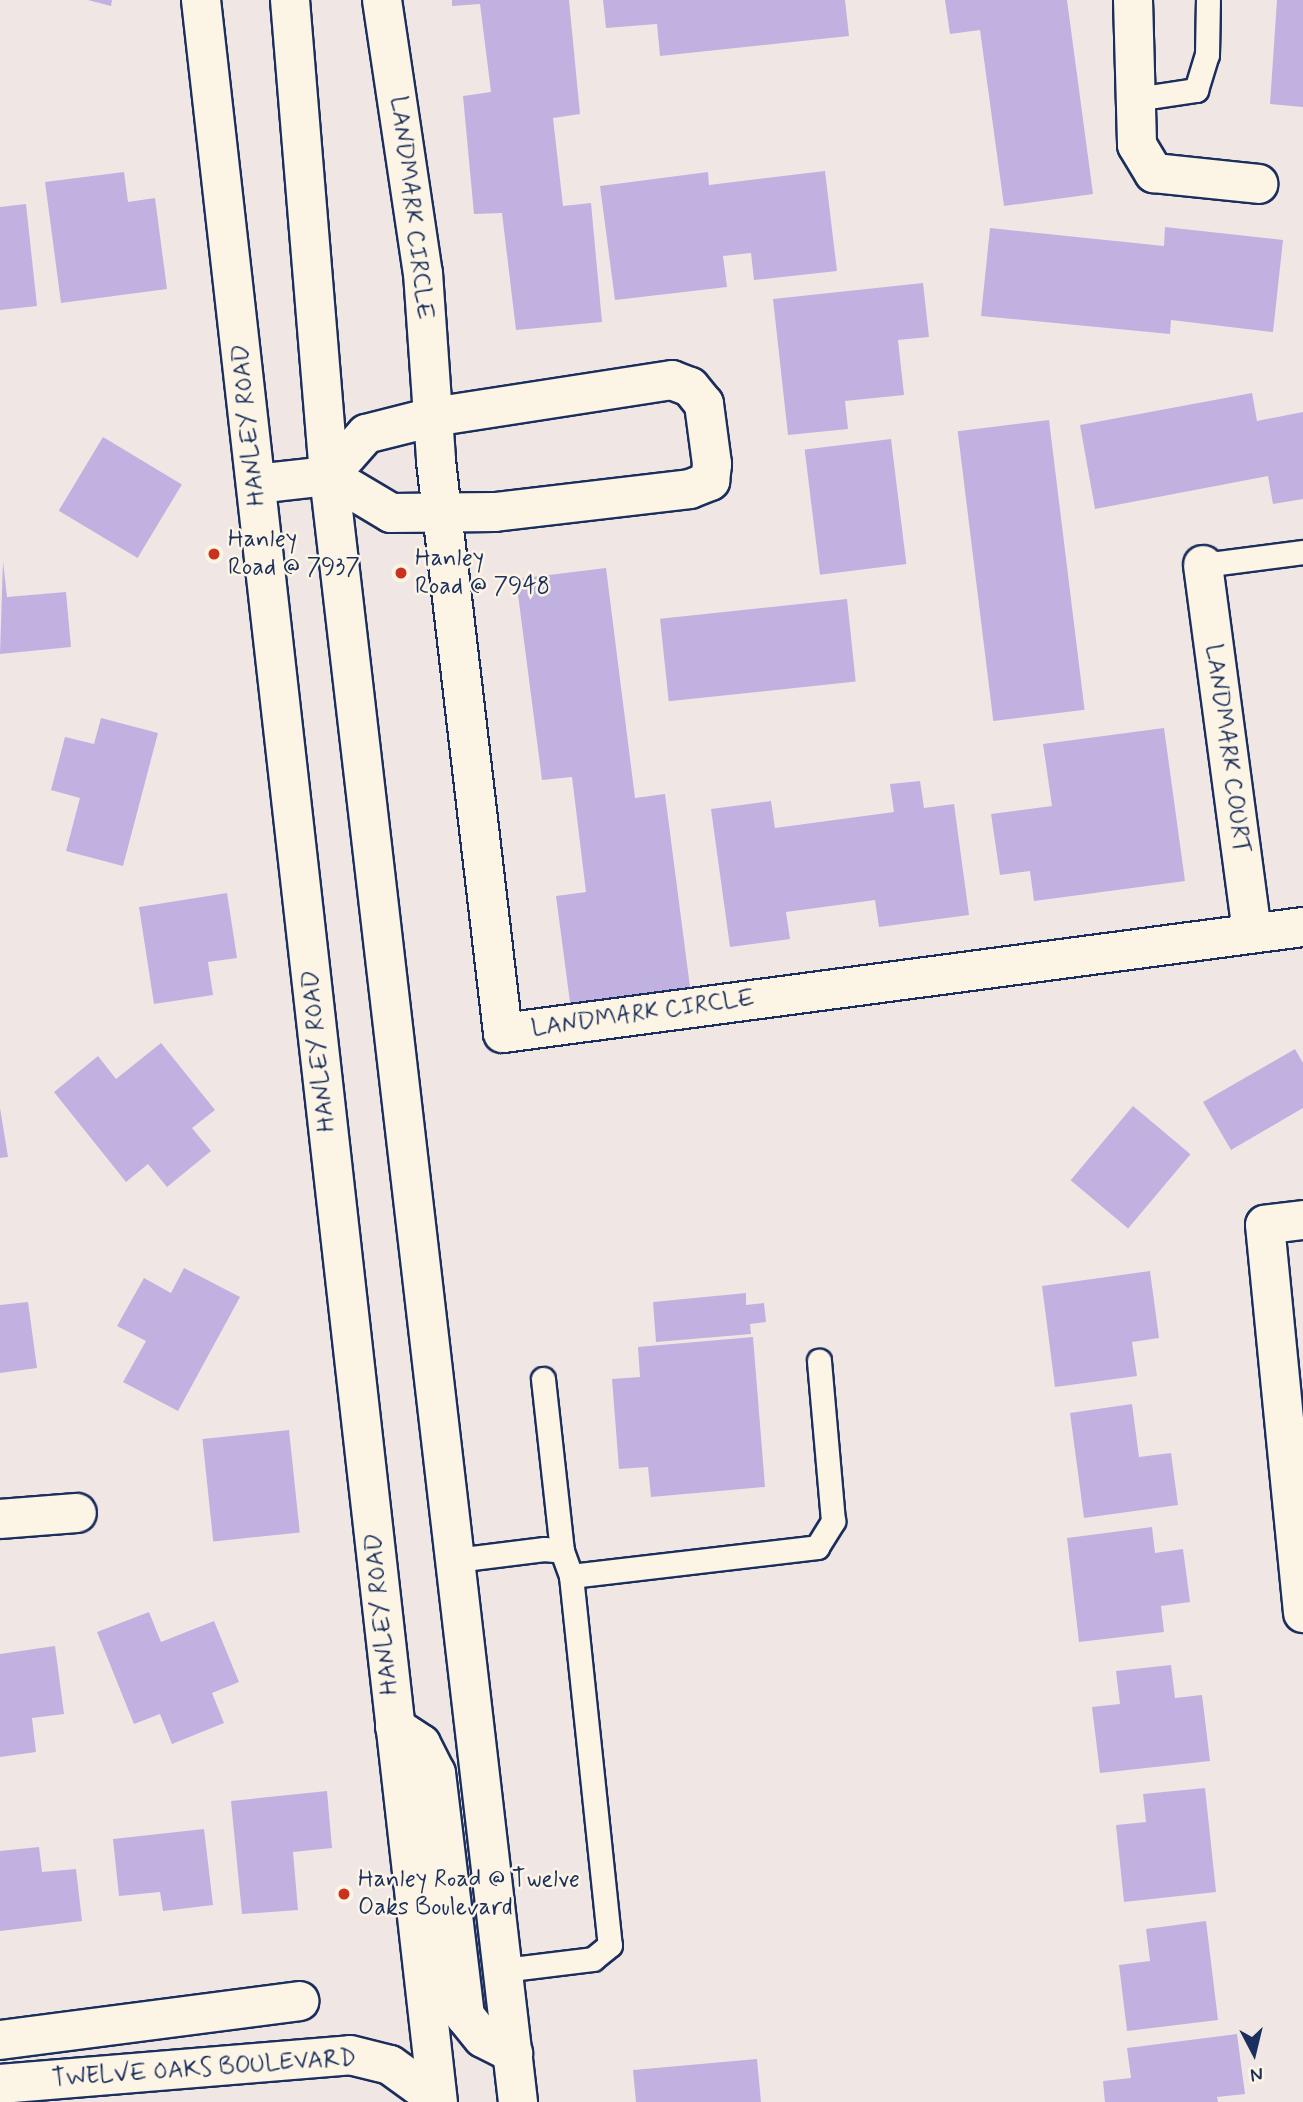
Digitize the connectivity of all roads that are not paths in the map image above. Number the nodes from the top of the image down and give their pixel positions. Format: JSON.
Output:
{"nodes":[{"id":1,"x":201,"y":0,"type":"edge"},
{"id":2,"x":290,"y":0,"type":"edge"},
{"id":3,"x":382,"y":0,"type":"edge"},
{"id":4,"x":1133,"y":0,"type":"edge"},
{"id":5,"x":1208,"y":0,"type":"edge"},
{"id":6,"x":1136,"y":99,"type":"junction"},
{"id":7,"x":1258,"y":184,"type":"dead end"},
{"id":8,"x":433,"y":417,"type":"junction"},
{"id":9,"x":329,"y":476,"type":"junction"},
{"id":10,"x":256,"y":484,"type":"junction"},
{"id":11,"x":442,"y":512,"type":"junction"},
{"id":12,"x":1303,"y":552,"type":"edge"},
{"id":13,"x":1203,"y":565,"type":"joint"},
{"id":14,"x":1303,"y":927,"type":"edge"},
{"id":15,"x":1252,"y":933,"type":"junction"},
{"id":16,"x":1303,"y":1220,"type":"edge"},
{"id":17,"x":819,"y":1361,"type":"dead end"},
{"id":18,"x":543,"y":1379,"type":"dead end"},
{"id":19,"x":77,"y":1513,"type":"dead end"},
{"id":20,"x":0,"y":1519,"type":"edge"},
{"id":21,"x":562,"y":1551,"type":"junction"},
{"id":22,"x":456,"y":1560,"type":"junction"},
{"id":23,"x":570,"y":1576,"type":"junction"},
{"id":24,"x":1303,"y":1613,"type":"edge"},
{"id":25,"x":395,"y":1727,"type":"junction"},
{"id":26,"x":504,"y":1970,"type":"junction"},
{"id":27,"x":299,"y":2001,"type":"dead end"},
{"id":28,"x":202,"y":2013,"type":"junction"},
{"id":29,"x":0,"y":2040,"type":"edge"},
{"id":30,"x":513,"y":2053,"type":"junction"},
{"id":31,"x":208,"y":2068,"type":"junction"},
{"id":32,"x":0,"y":2084,"type":"edge"},
{"id":33,"x":437,"y":2101,"type":"edge"},
{"id":34,"x":518,"y":2102,"type":"edge"}],
"edges":[{"from":1,"to":10,"type":"street","name":"HANLEY ROAD"},
{"from":2,"to":9,"type":"street"},
{"from":3,"to":8,"type":"street","name":"LANDMARK CIRCLE"},
{"from":4,"to":6,"type":"street"},
{"from":5,"to":6,"type":"lane"},
{"from":6,"to":7,"type":"street"},
{"from":8,"to":9,"type":"street"},
{"from":8,"to":11,"type":"street","name":"LANDMARK CIRCLE"},
{"from":8,"to":11,"type":"street"},
{"from":9,"to":10,"type":"street"},
{"from":9,"to":11,"type":"street"},
{"from":9,"to":22,"type":"street"},
{"from":10,"to":25,"type":"street","name":"HANLEY ROAD"},
{"from":11,"to":15,"type":"street","name":"LANDMARK CIRCLE"},
{"from":12,"to":13,"type":"lane"},
{"from":13,"to":15,"type":"street","name":"LANDMARK COURT"},
{"from":14,"to":15,"type":"street","name":"LANDMARK CIRCLE"},
{"from":16,"to":24,"type":"street"},
{"from":17,"to":23,"type":"lane"},
{"from":18,"to":21,"type":"lane"},
{"from":19,"to":20,"type":"street"},
{"from":21,"to":22,"type":"lane"},
{"from":21,"to":23,"type":"lane"},
{"from":22,"to":26,"type":"street"},
{"from":23,"to":26,"type":"lane"},
{"from":25,"to":30,"type":"street"},
{"from":25,"to":33,"type":"street","name":"HANLEY ROAD"},
{"from":26,"to":30,"type":"street"},
{"from":27,"to":28,"type":"street","name":"TWELVE OAKS BOULEVARD"},
{"from":28,"to":29,"type":"street","name":"TWELVE OAKS BOULEVARD"},
{"from":28,"to":31,"type":"street"},
{"from":30,"to":34,"type":"street"},
{"from":31,"to":32,"type":"street","name":"TWELVE OAKS BOULEVARD"},
{"from":31,"to":33,"type":"street","name":"TWELVE OAKS BOULEVARD"}]}
